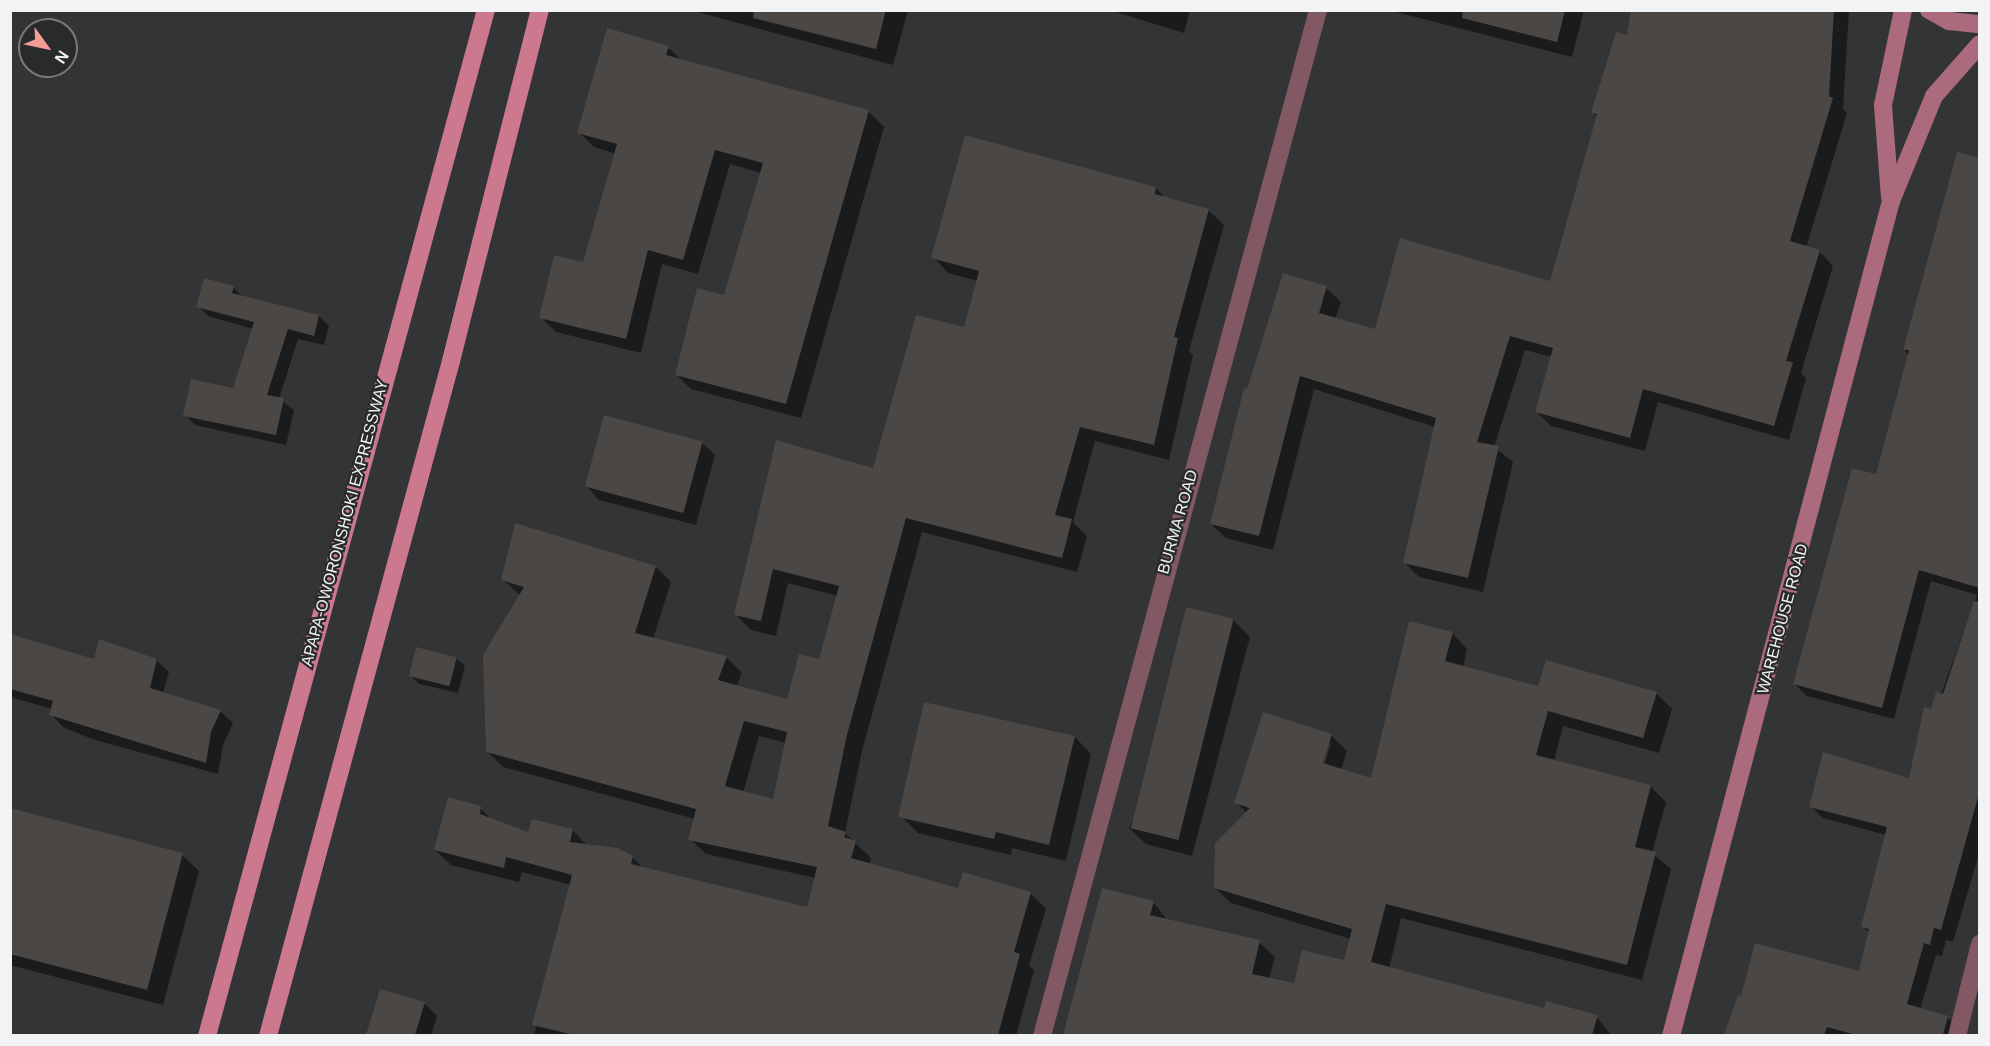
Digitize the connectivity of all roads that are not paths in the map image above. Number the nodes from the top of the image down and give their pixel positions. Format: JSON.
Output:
{"nodes":[{"id":1,"x":486,"y":10,"type":"edge"},
{"id":2,"x":540,"y":10,"type":"edge"},
{"id":3,"x":1318,"y":10,"type":"edge"},
{"id":4,"x":1903,"y":10,"type":"edge"},
{"id":5,"x":1929,"y":10,"type":"edge"},
{"id":6,"x":1980,"y":24,"type":"edge"},
{"id":7,"x":1980,"y":44,"type":"edge"},
{"id":8,"x":1891,"y":201,"type":"junction"},
{"id":9,"x":1980,"y":944,"type":"edge"},
{"id":10,"x":207,"y":1035,"type":"edge"},
{"id":11,"x":268,"y":1035,"type":"edge"},
{"id":12,"x":1041,"y":1035,"type":"edge"},
{"id":13,"x":1671,"y":1035,"type":"edge"},
{"id":14,"x":1957,"y":1035,"type":"edge"}],
"edges":[{"from":1,"to":10,"type":"main road","name":"APAPA-OWORONSHOKI EXPRESSWAY"},
{"from":2,"to":11,"type":"main road"},
{"from":3,"to":12,"type":"street","name":"BURMA ROAD"},
{"from":4,"to":8,"type":"main road","name":"WAREHOUSE ROAD"},
{"from":5,"to":6,"type":"main road"},
{"from":7,"to":8,"type":"main road","name":"WAREHOUSE ROAD"},
{"from":8,"to":13,"type":"main road","name":"WAREHOUSE ROAD"},
{"from":9,"to":14,"type":"street"}]}
